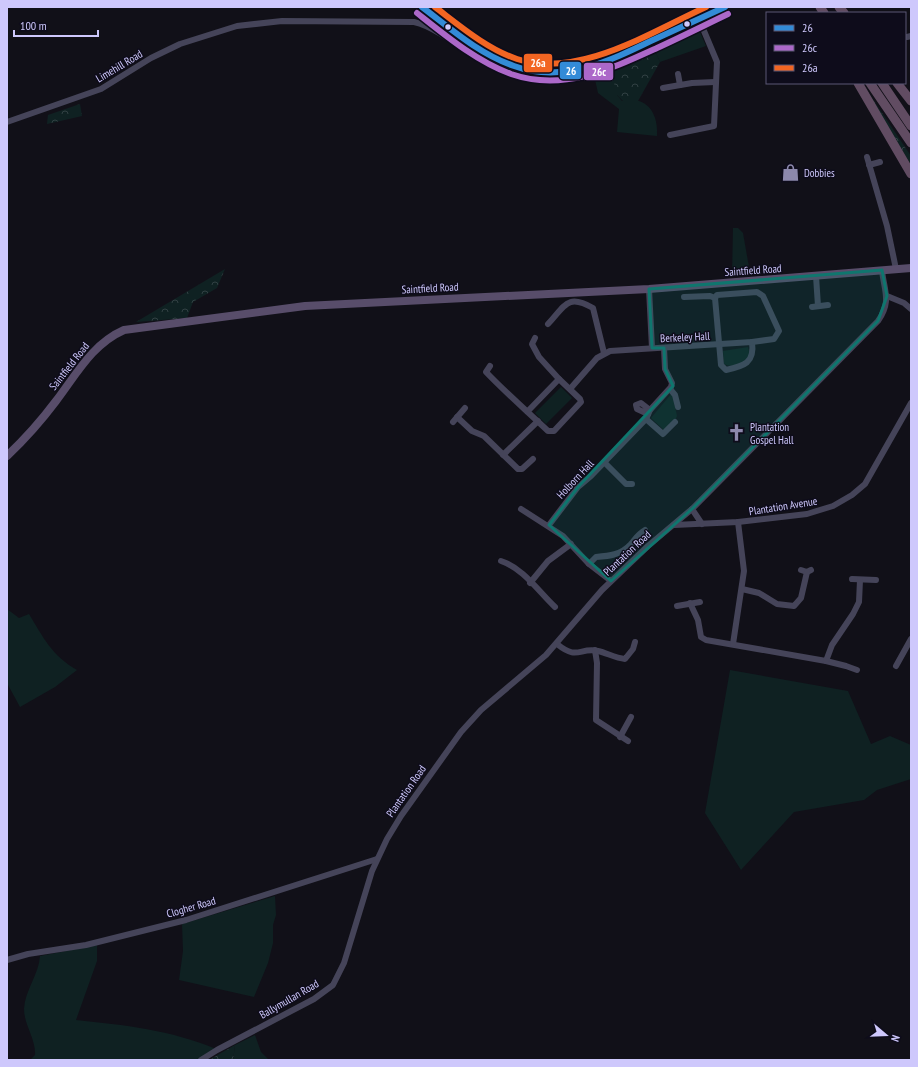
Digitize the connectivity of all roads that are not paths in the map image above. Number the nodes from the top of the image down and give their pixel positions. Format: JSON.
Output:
{"nodes":[{"id":1,"x":422,"y":7,"type":"edge"},
{"id":2,"x":725,"y":7,"type":"edge"},
{"id":3,"x":699,"y":19,"type":"junction"},
{"id":4,"x":516,"y":67,"type":"junction"},
{"id":5,"x":678,"y":74,"type":"dead end"},
{"id":6,"x":715,"y":82,"type":"junction"},
{"id":7,"x":859,"y":84,"type":"edge"},
{"id":8,"x":871,"y":84,"type":"edge"},
{"id":9,"x":883,"y":84,"type":"edge"},
{"id":10,"x":899,"y":84,"type":"edge"},
{"id":11,"x":680,"y":85,"type":"junction"},
{"id":12,"x":663,"y":88,"type":"dead end"},
{"id":13,"x":911,"y":101,"type":"edge"},
{"id":14,"x":7,"y":122,"type":"edge"},
{"id":15,"x":911,"y":126,"type":"edge"},
{"id":16,"x":670,"y":135,"type":"dead end"},
{"id":17,"x":911,"y":143,"type":"edge"},
{"id":18,"x":867,"y":158,"type":"dead end"},
{"id":19,"x":880,"y":162,"type":"dead end"},
{"id":20,"x":869,"y":165,"type":"junction"},
{"id":21,"x":911,"y":174,"type":"edge"},
{"id":22,"x":911,"y":268,"type":"edge"},
{"id":23,"x":896,"y":269,"type":"junction"},
{"id":24,"x":882,"y":270,"type":"junction"},
{"id":25,"x":816,"y":276,"type":"junction"},
{"id":26,"x":648,"y":289,"type":"junction"},
{"id":27,"x":887,"y":296,"type":"junction"},
{"id":28,"x":684,"y":297,"type":"dead end"},
{"id":29,"x":715,"y":298,"type":"junction"},
{"id":30,"x":599,"y":304,"type":"dead end"},
{"id":31,"x":828,"y":305,"type":"dead end"},
{"id":32,"x":593,"y":308,"type":"junction"},
{"id":33,"x":911,"y":309,"type":"edge"},
{"id":34,"x":548,"y":324,"type":"dead end"},
{"id":35,"x":531,"y":342,"type":"dead end"},
{"id":36,"x":752,"y":342,"type":"junction"},
{"id":37,"x":719,"y":345,"type":"junction"},
{"id":38,"x":652,"y":348,"type":"junction"},
{"id":39,"x":664,"y":348,"type":"junction"},
{"id":40,"x":604,"y":353,"type":"junction"},
{"id":41,"x":490,"y":366,"type":"dead end"},
{"id":42,"x":559,"y":379,"type":"junction"},
{"id":43,"x":570,"y":389,"type":"junction"},
{"id":44,"x":670,"y":389,"type":"junction"},
{"id":45,"x":911,"y":403,"type":"edge"},
{"id":46,"x":465,"y":408,"type":"dead end"},
{"id":47,"x":678,"y":408,"type":"dead end"},
{"id":48,"x":528,"y":411,"type":"junction"},
{"id":49,"x":648,"y":414,"type":"junction"},
{"id":50,"x":457,"y":417,"type":"junction"},
{"id":51,"x":538,"y":421,"type":"junction"},
{"id":52,"x":452,"y":422,"type":"dead end"},
{"id":53,"x":675,"y":422,"type":"dead end"},
{"id":54,"x":503,"y":455,"type":"junction"},
{"id":55,"x":7,"y":456,"type":"edge"},
{"id":56,"x":533,"y":458,"type":"dead end"},
{"id":57,"x":604,"y":462,"type":"junction"},
{"id":58,"x":628,"y":485,"type":"dead end"},
{"id":59,"x":521,"y":509,"type":"dead end"},
{"id":60,"x":692,"y":509,"type":"junction"},
{"id":61,"x":738,"y":522,"type":"junction"},
{"id":62,"x":702,"y":524,"type":"junction"},
{"id":63,"x":549,"y":525,"type":"junction"},
{"id":64,"x":674,"y":525,"type":"junction"},
{"id":65,"x":645,"y":530,"type":"dead end"},
{"id":66,"x":571,"y":544,"type":"junction"},
{"id":67,"x":501,"y":562,"type":"dead end"},
{"id":68,"x":590,"y":564,"type":"junction"},
{"id":69,"x":807,"y":571,"type":"dead end"},
{"id":70,"x":852,"y":579,"type":"dead end"},
{"id":71,"x":860,"y":580,"type":"junction"},
{"id":72,"x":876,"y":580,"type":"dead end"},
{"id":73,"x":611,"y":581,"type":"junction"},
{"id":74,"x":530,"y":583,"type":"junction"},
{"id":75,"x":742,"y":589,"type":"junction"},
{"id":76,"x":700,"y":602,"type":"dead end"},
{"id":77,"x":690,"y":604,"type":"junction"},
{"id":78,"x":677,"y":606,"type":"dead end"},
{"id":79,"x":555,"y":607,"type":"dead end"},
{"id":80,"x":635,"y":642,"type":"dead end"},
{"id":81,"x":910,"y":643,"type":"edge"},
{"id":82,"x":557,"y":644,"type":"junction"},
{"id":83,"x":733,"y":644,"type":"junction"},
{"id":84,"x":595,"y":650,"type":"junction"},
{"id":85,"x":826,"y":662,"type":"junction"},
{"id":86,"x":896,"y":666,"type":"dead end"},
{"id":87,"x":857,"y":670,"type":"dead end"},
{"id":88,"x":631,"y":717,"type":"dead end"},
{"id":89,"x":620,"y":737,"type":"junction"},
{"id":90,"x":628,"y":741,"type":"dead end"},
{"id":91,"x":377,"y":859,"type":"junction"},
{"id":92,"x":7,"y":960,"type":"edge"},
{"id":93,"x":201,"y":1060,"type":"edge"}],
"edges":[{"from":1,"to":4,"type":"street"},
{"from":2,"to":3,"type":"street"},
{"from":3,"to":4,"type":"street"},
{"from":3,"to":6,"type":"street"},
{"from":4,"to":14,"type":"street","name":"Limehill Road"},
{"from":5,"to":11,"type":"street"},
{"from":6,"to":11,"type":"street"},
{"from":6,"to":16,"type":"street"},
{"from":7,"to":21,"type":"highway"},
{"from":8,"to":17,"type":"highway"},
{"from":9,"to":15,"type":"highway"},
{"from":10,"to":13,"type":"highway"},
{"from":11,"to":12,"type":"street"},
{"from":18,"to":20,"type":"street"},
{"from":19,"to":20,"type":"street"},
{"from":20,"to":23,"type":"street"},
{"from":22,"to":23,"type":"main road","name":"Saintfield Road"},
{"from":23,"to":24,"type":"main road","name":"Saintfield Road"},
{"from":24,"to":25,"type":"main road","name":"Saintfield Road"},
{"from":24,"to":27,"type":"street","name":"Plantation Road"},
{"from":25,"to":26,"type":"main road","name":"Saintfield Road"},
{"from":25,"to":31,"type":"street"},
{"from":26,"to":38,"type":"street","name":"Berkeley Hall"},
{"from":26,"to":55,"type":"main road","name":"Saintfield Road"},
{"from":27,"to":33,"type":"street"},
{"from":27,"to":60,"type":"street","name":"Plantation Road"},
{"from":28,"to":29,"type":"street"},
{"from":29,"to":36,"type":"street"},
{"from":29,"to":37,"type":"street","name":"Berkeley Hall"},
{"from":30,"to":32,"type":"street"},
{"from":32,"to":34,"type":"street"},
{"from":32,"to":40,"type":"street"},
{"from":35,"to":42,"type":"street"},
{"from":36,"to":37,"type":"street"},
{"from":36,"to":37,"type":"street","name":"Berkeley Hall"},
{"from":37,"to":39,"type":"street","name":"Berkeley Hall"},
{"from":38,"to":39,"type":"street","name":"Berkeley Hall"},
{"from":38,"to":40,"type":"street","name":"Berkeley Hall"},
{"from":39,"to":44,"type":"street"},
{"from":40,"to":43,"type":"street"},
{"from":41,"to":48,"type":"street"},
{"from":42,"to":43,"type":"street"},
{"from":42,"to":48,"type":"street"},
{"from":43,"to":51,"type":"street"},
{"from":44,"to":47,"type":"street"},
{"from":44,"to":49,"type":"street","name":"Holborn Hall"},
{"from":45,"to":61,"type":"street","name":"Plantation Avenue"},
{"from":46,"to":50,"type":"street"},
{"from":48,"to":51,"type":"street"},
{"from":49,"to":53,"type":"street"},
{"from":49,"to":57,"type":"street","name":"Holborn Hall"},
{"from":50,"to":52,"type":"street"},
{"from":50,"to":54,"type":"street"},
{"from":51,"to":54,"type":"street"},
{"from":54,"to":56,"type":"street"},
{"from":57,"to":58,"type":"street","name":"Holborn Hall"},
{"from":57,"to":63,"type":"street","name":"Holborn Hall"},
{"from":59,"to":63,"type":"street"},
{"from":60,"to":62,"type":"street"},
{"from":60,"to":64,"type":"street","name":"Plantation Road"},
{"from":61,"to":62,"type":"street","name":"Plantation Avenue"},
{"from":61,"to":75,"type":"street"},
{"from":62,"to":64,"type":"street","name":"Plantation Avenue"},
{"from":63,"to":66,"type":"street"},
{"from":64,"to":73,"type":"street","name":"Plantation Road"},
{"from":65,"to":68,"type":"street"},
{"from":66,"to":68,"type":"street"},
{"from":66,"to":74,"type":"street"},
{"from":67,"to":74,"type":"street"},
{"from":68,"to":73,"type":"street"},
{"from":69,"to":75,"type":"street"},
{"from":70,"to":71,"type":"street"},
{"from":71,"to":72,"type":"street"},
{"from":71,"to":85,"type":"street"},
{"from":73,"to":82,"type":"street","name":"Plantation Road"},
{"from":74,"to":79,"type":"street"},
{"from":75,"to":83,"type":"street"},
{"from":76,"to":77,"type":"street"},
{"from":77,"to":78,"type":"street"},
{"from":77,"to":83,"type":"street"},
{"from":80,"to":84,"type":"street"},
{"from":81,"to":86,"type":"street"},
{"from":82,"to":84,"type":"street"},
{"from":82,"to":91,"type":"street","name":"Plantation Road"},
{"from":83,"to":85,"type":"street"},
{"from":84,"to":89,"type":"street"},
{"from":85,"to":87,"type":"street"},
{"from":88,"to":89,"type":"street"},
{"from":89,"to":90,"type":"street"},
{"from":91,"to":92,"type":"street","name":"Clogher Road"},
{"from":91,"to":93,"type":"street","name":"Ballymullan Road"}]}
